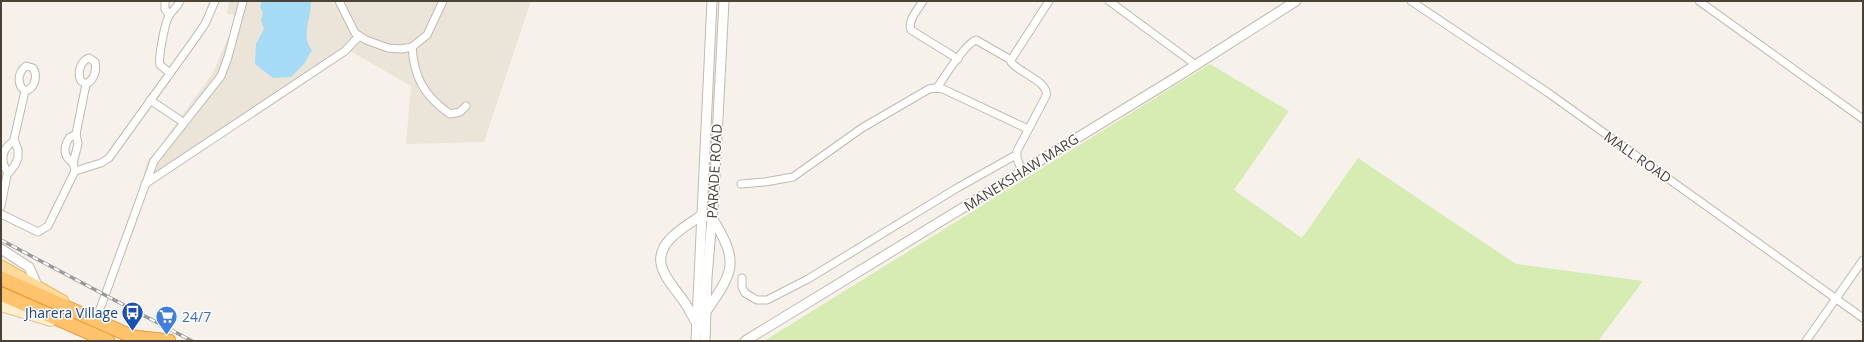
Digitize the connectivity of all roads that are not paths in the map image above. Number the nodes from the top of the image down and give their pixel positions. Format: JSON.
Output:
{"nodes":[{"id":1,"x":164,"y":1,"type":"edge"},
{"id":2,"x":180,"y":1,"type":"edge"},
{"id":3,"x":215,"y":1,"type":"edge"},
{"id":4,"x":242,"y":1,"type":"edge"},
{"id":5,"x":339,"y":1,"type":"edge"},
{"id":6,"x":443,"y":1,"type":"edge"},
{"id":7,"x":712,"y":1,"type":"edge"},
{"id":8,"x":724,"y":1,"type":"edge"},
{"id":9,"x":923,"y":1,"type":"edge"},
{"id":10,"x":1049,"y":1,"type":"edge"},
{"id":11,"x":1296,"y":1,"type":"edge"},
{"id":12,"x":1411,"y":1,"type":"edge"},
{"id":13,"x":1699,"y":1,"type":"edge"},
{"id":14,"x":1113,"y":2,"type":"edge"},
{"id":15,"x":169,"y":15,"type":"junction"},
{"id":16,"x":359,"y":36,"type":"junction"},
{"id":17,"x":412,"y":47,"type":"junction"},
{"id":18,"x":958,"y":59,"type":"junction"},
{"id":19,"x":1011,"y":60,"type":"junction"},
{"id":20,"x":1196,"y":65,"type":"junction"},
{"id":21,"x":170,"y":73,"type":"junction"},
{"id":22,"x":86,"y":84,"type":"dead end"},
{"id":23,"x":937,"y":88,"type":"junction"},
{"id":24,"x":25,"y":90,"type":"dead end"},
{"id":25,"x":150,"y":100,"type":"junction"},
{"id":26,"x":466,"y":106,"type":"dead end"},
{"id":27,"x":1863,"y":119,"type":"edge"},
{"id":28,"x":183,"y":122,"type":"junction"},
{"id":29,"x":1028,"y":129,"type":"junction"},
{"id":30,"x":76,"y":134,"type":"junction"},
{"id":31,"x":14,"y":141,"type":"junction"},
{"id":32,"x":1016,"y":155,"type":"junction"},
{"id":33,"x":73,"y":163,"type":"junction"},
{"id":34,"x":75,"y":171,"type":"junction"},
{"id":35,"x":1022,"y":172,"type":"junction"},
{"id":36,"x":8,"y":173,"type":"junction"},
{"id":37,"x":145,"y":184,"type":"junction"},
{"id":38,"x":741,"y":184,"type":"dead end"},
{"id":39,"x":1,"y":206,"type":"edge"},
{"id":40,"x":1,"y":214,"type":"edge"},
{"id":41,"x":702,"y":216,"type":"junction"},
{"id":42,"x":712,"y":218,"type":"junction"},
{"id":43,"x":1,"y":249,"type":"edge"},
{"id":44,"x":1863,"y":260,"type":"edge"},
{"id":45,"x":1,"y":266,"type":"edge"},
{"id":46,"x":1,"y":278,"type":"edge"},
{"id":47,"x":742,"y":278,"type":"dead end"},
{"id":48,"x":37,"y":285,"type":"junction"},
{"id":49,"x":1,"y":294,"type":"edge"},
{"id":50,"x":1836,"y":298,"type":"junction"},
{"id":51,"x":1,"y":306,"type":"edge"},
{"id":52,"x":705,"y":313,"type":"junction"},
{"id":53,"x":1863,"y":318,"type":"edge"},
{"id":54,"x":96,"y":320,"type":"junction"},
{"id":55,"x":696,"y":323,"type":"junction"},
{"id":56,"x":88,"y":332,"type":"junction"},
{"id":57,"x":138,"y":339,"type":"edge"},
{"id":58,"x":108,"y":341,"type":"edge"},
{"id":59,"x":169,"y":341,"type":"edge"},
{"id":60,"x":696,"y":341,"type":"edge"},
{"id":61,"x":705,"y":341,"type":"edge"},
{"id":62,"x":745,"y":341,"type":"edge"},
{"id":63,"x":1806,"y":341,"type":"edge"}],
"edges":[{"from":1,"to":15,"type":"street"},
{"from":2,"to":15,"type":"street"},
{"from":3,"to":21,"type":"street"},
{"from":4,"to":28,"type":"street"},
{"from":5,"to":16,"type":"street"},
{"from":6,"to":17,"type":"street"},
{"from":7,"to":41,"type":"street","name":"PARADE ROAD"},
{"from":8,"to":42,"type":"street","name":"PARADE ROAD"},
{"from":9,"to":18,"type":"street"},
{"from":10,"to":19,"type":"street"},
{"from":11,"to":20,"type":"street","name":"MANEKSHAW MARG"},
{"from":12,"to":50,"type":"street","name":"MALL ROAD"},
{"from":13,"to":27,"type":"street"},
{"from":14,"to":20,"type":"street"},
{"from":15,"to":21,"type":"street"},
{"from":16,"to":17,"type":"street"},
{"from":16,"to":37,"type":"street"},
{"from":17,"to":26,"type":"street"},
{"from":18,"to":19,"type":"street"},
{"from":18,"to":23,"type":"street"},
{"from":19,"to":29,"type":"street"},
{"from":20,"to":35,"type":"street","name":"MANEKSHAW MARG"},
{"from":21,"to":25,"type":"street"},
{"from":22,"to":30,"type":"street"},
{"from":23,"to":29,"type":"street"},
{"from":23,"to":38,"type":"street"},
{"from":24,"to":31,"type":"street"},
{"from":25,"to":28,"type":"street"},
{"from":25,"to":34,"type":"street"},
{"from":28,"to":37,"type":"street"},
{"from":29,"to":32,"type":"street"},
{"from":30,"to":33,"type":"street"},
{"from":30,"to":33,"type":"street"},
{"from":31,"to":36,"type":"street"},
{"from":31,"to":36,"type":"street"},
{"from":32,"to":35,"type":"street"},
{"from":32,"to":47,"type":"street"},
{"from":33,"to":34,"type":"street"},
{"from":34,"to":40,"type":"street"},
{"from":35,"to":62,"type":"street","name":"MANEKSHAW MARG"},
{"from":36,"to":39,"type":"street"},
{"from":37,"to":54,"type":"street"},
{"from":41,"to":42,"type":"street"},
{"from":41,"to":55,"type":"street","name":"PARADE ROAD"},
{"from":41,"to":55,"type":"street"},
{"from":42,"to":52,"type":"street","name":"PARADE ROAD"},
{"from":42,"to":52,"type":"street"},
{"from":43,"to":48,"type":"street"},
{"from":44,"to":50,"type":"street"},
{"from":45,"to":48,"type":"main road"},
{"from":46,"to":54,"type":"highway"},
{"from":48,"to":54,"type":"main road"},
{"from":49,"to":56,"type":"highway"},
{"from":50,"to":53,"type":"street","name":"MALL ROAD"},
{"from":50,"to":63,"type":"street"},
{"from":51,"to":56,"type":"main road"},
{"from":52,"to":61,"type":"street","name":"PARADE ROAD"},
{"from":54,"to":57,"type":"highway"},
{"from":55,"to":60,"type":"street","name":"PARADE ROAD"},
{"from":56,"to":58,"type":"highway"},
{"from":57,"to":59,"type":"highway"}]}
